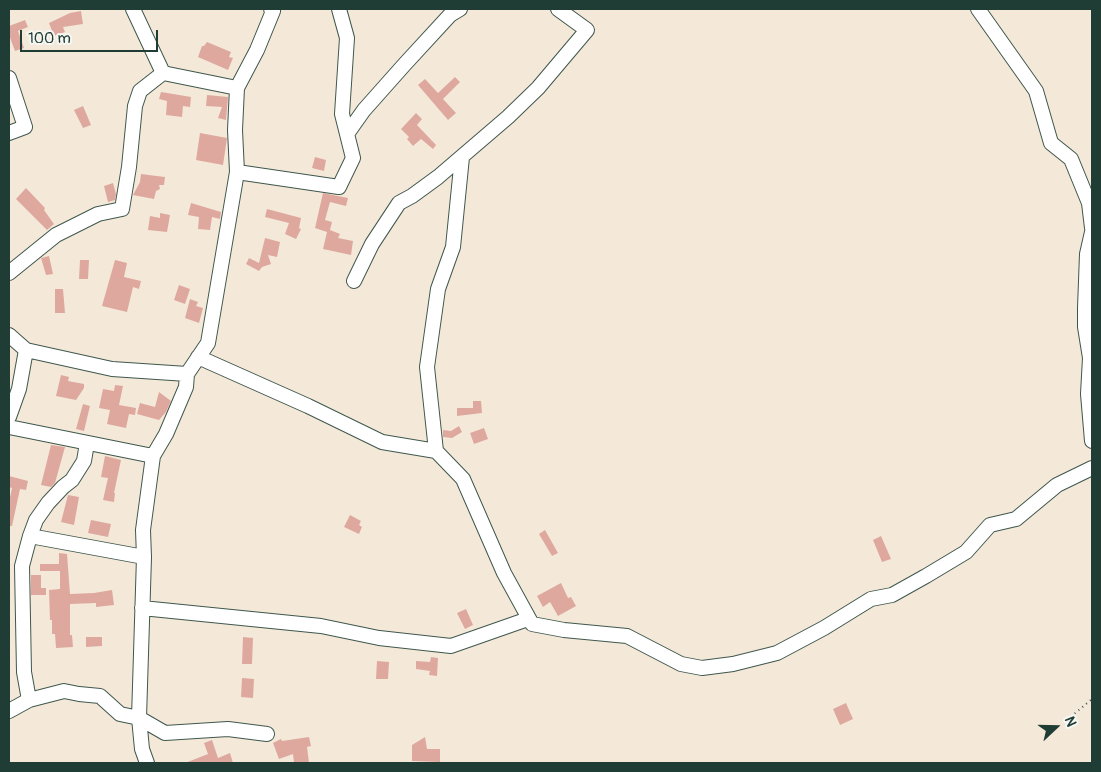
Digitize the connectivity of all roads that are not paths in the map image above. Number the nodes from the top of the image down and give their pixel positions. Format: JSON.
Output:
{"nodes":[{"id":1,"x":133,"y":9,"type":"edge"},
{"id":2,"x":271,"y":9,"type":"edge"},
{"id":3,"x":339,"y":9,"type":"edge"},
{"id":4,"x":460,"y":9,"type":"edge"},
{"id":5,"x":558,"y":9,"type":"edge"},
{"id":6,"x":978,"y":9,"type":"edge"},
{"id":7,"x":163,"y":73,"type":"junction"},
{"id":8,"x":9,"y":78,"type":"edge"},
{"id":9,"x":236,"y":88,"type":"junction"},
{"id":10,"x":9,"y":133,"type":"edge"},
{"id":11,"x":347,"y":134,"type":"junction"},
{"id":12,"x":462,"y":157,"type":"junction"},
{"id":13,"x":237,"y":172,"type":"junction"},
{"id":14,"x":1092,"y":228,"type":"edge"},
{"id":15,"x":1092,"y":232,"type":"edge"},
{"id":16,"x":9,"y":273,"type":"edge"},
{"id":17,"x":354,"y":281,"type":"dead end"},
{"id":18,"x":1088,"y":305,"type":"edge"},
{"id":19,"x":9,"y":335,"type":"edge"},
{"id":20,"x":26,"y":350,"type":"junction"},
{"id":21,"x":198,"y":357,"type":"junction"},
{"id":22,"x":187,"y":374,"type":"junction"},
{"id":23,"x":9,"y":417,"type":"edge"},
{"id":24,"x":9,"y":427,"type":"edge"},
{"id":25,"x":1092,"y":441,"type":"edge"},
{"id":26,"x":87,"y":443,"type":"junction"},
{"id":27,"x":436,"y":451,"type":"junction"},
{"id":28,"x":152,"y":456,"type":"junction"},
{"id":29,"x":1092,"y":468,"type":"edge"},
{"id":30,"x":30,"y":536,"type":"junction"},
{"id":31,"x":144,"y":556,"type":"junction"},
{"id":32,"x":142,"y":608,"type":"junction"},
{"id":33,"x":528,"y":618,"type":"junction"},
{"id":34,"x":23,"y":620,"type":"junction"},
{"id":35,"x":9,"y":624,"type":"edge"},
{"id":36,"x":28,"y":700,"type":"junction"},
{"id":37,"x":9,"y":711,"type":"edge"},
{"id":38,"x":139,"y":718,"type":"junction"},
{"id":39,"x":267,"y":734,"type":"dead end"},
{"id":40,"x":147,"y":763,"type":"edge"}],
"edges":[{"from":1,"to":7,"type":"street"},
{"from":2,"to":9,"type":"street"},
{"from":3,"to":11,"type":"street"},
{"from":4,"to":11,"type":"street"},
{"from":5,"to":12,"type":"street"},
{"from":6,"to":14,"type":"street"},
{"from":7,"to":9,"type":"street"},
{"from":7,"to":16,"type":"street"},
{"from":8,"to":10,"type":"street"},
{"from":9,"to":13,"type":"street"},
{"from":11,"to":13,"type":"street"},
{"from":12,"to":17,"type":"street"},
{"from":12,"to":27,"type":"street"},
{"from":13,"to":21,"type":"street"},
{"from":15,"to":18,"type":"street"},
{"from":18,"to":25,"type":"street"},
{"from":19,"to":20,"type":"street"},
{"from":20,"to":22,"type":"street"},
{"from":20,"to":23,"type":"street"},
{"from":21,"to":22,"type":"street"},
{"from":21,"to":27,"type":"street"},
{"from":22,"to":28,"type":"street"},
{"from":24,"to":26,"type":"street"},
{"from":26,"to":28,"type":"street"},
{"from":26,"to":30,"type":"street"},
{"from":27,"to":33,"type":"street"},
{"from":28,"to":31,"type":"street"},
{"from":29,"to":33,"type":"street"},
{"from":30,"to":31,"type":"street"},
{"from":30,"to":34,"type":"street"},
{"from":31,"to":32,"type":"street"},
{"from":32,"to":33,"type":"street"},
{"from":32,"to":38,"type":"street"},
{"from":34,"to":35,"type":"street"},
{"from":34,"to":36,"type":"street"},
{"from":36,"to":37,"type":"street"},
{"from":36,"to":38,"type":"street"},
{"from":38,"to":39,"type":"street"},
{"from":38,"to":40,"type":"street"}]}
